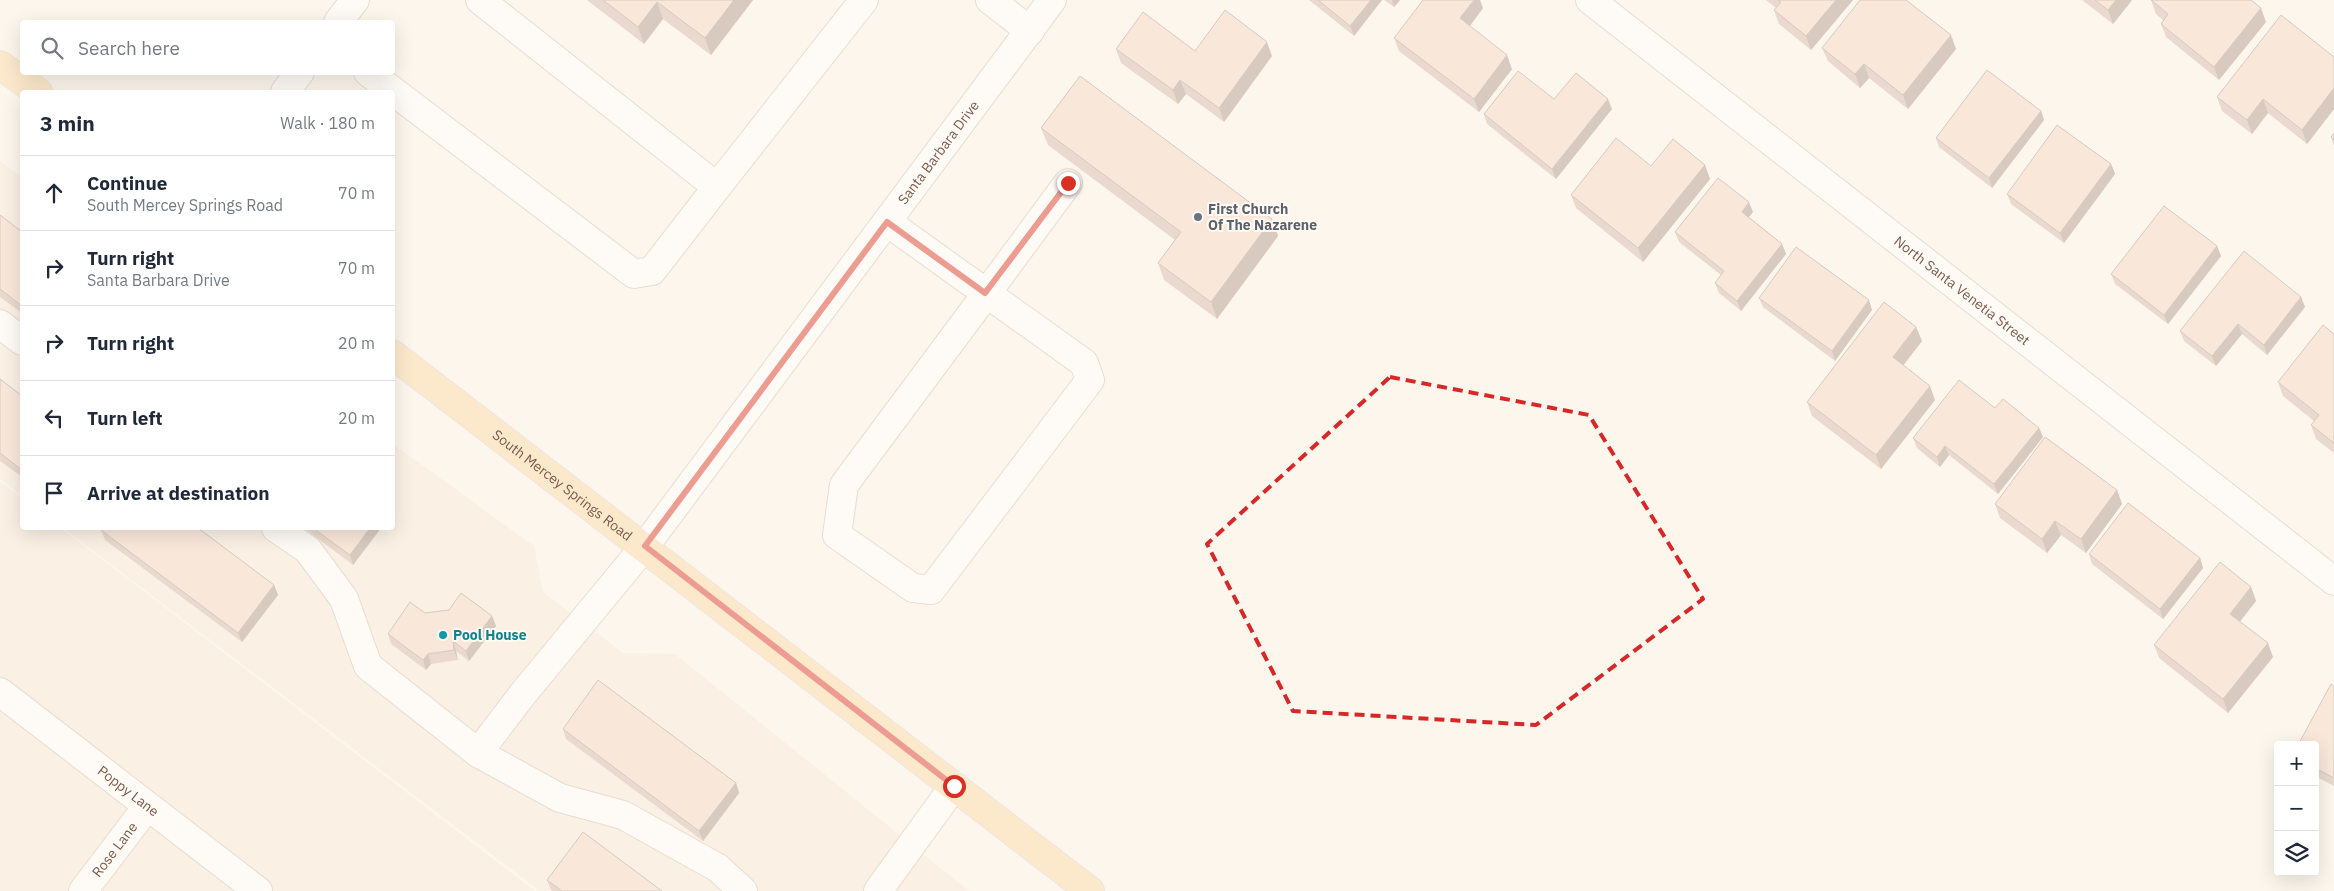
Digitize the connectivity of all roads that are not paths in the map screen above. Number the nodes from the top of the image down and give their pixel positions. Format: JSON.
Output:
{"nodes":[{"id":1,"x":355,"y":0,"type":"edge"},
{"id":2,"x":480,"y":0,"type":"edge"},
{"id":3,"x":864,"y":0,"type":"edge"},
{"id":4,"x":990,"y":0,"type":"edge"},
{"id":5,"x":1052,"y":0,"type":"edge"},
{"id":6,"x":1590,"y":0,"type":"edge"},
{"id":7,"x":340,"y":20,"type":"edge"},
{"id":8,"x":1030,"y":30,"type":"junction"},
{"id":9,"x":0,"y":65,"type":"edge"},
{"id":10,"x":298,"y":75,"type":"edge"},
{"id":11,"x":372,"y":75,"type":"edge"},
{"id":12,"x":35,"y":90,"type":"edge"},
{"id":13,"x":286,"y":90,"type":"edge"},
{"id":14,"x":392,"y":90,"type":"edge"},
{"id":15,"x":395,"y":93,"type":"edge"},
{"id":16,"x":1068,"y":183,"type":"dead end"},
{"id":17,"x":718,"y":187,"type":"junction"},
{"id":18,"x":887,"y":222,"type":"junction"},
{"id":19,"x":985,"y":293,"type":"junction"},
{"id":20,"x":0,"y":324,"type":"edge"},
{"id":21,"x":20,"y":339,"type":"edge"},
{"id":22,"x":395,"y":356,"type":"edge"},
{"id":23,"x":279,"y":530,"type":"edge"},
{"id":24,"x":645,"y":546,"type":"junction"},
{"id":25,"x":2334,"y":582,"type":"edge"},
{"id":26,"x":0,"y":692,"type":"edge"},
{"id":27,"x":478,"y":753,"type":"junction"},
{"id":28,"x":954,"y":786,"type":"junction"},
{"id":29,"x":147,"y":807,"type":"junction"},
{"id":30,"x":83,"y":891,"type":"edge"},
{"id":31,"x":258,"y":891,"type":"edge"},
{"id":32,"x":744,"y":891,"type":"edge"},
{"id":33,"x":878,"y":891,"type":"edge"},
{"id":34,"x":1090,"y":891,"type":"edge"}],
"edges":[{"from":1,"to":7,"type":"street"},
{"from":2,"to":17,"type":"street"},
{"from":3,"to":17,"type":"street"},
{"from":4,"to":8,"type":"street"},
{"from":5,"to":8,"type":"street","name":"Santa Barbara Drive"},
{"from":6,"to":25,"type":"street","name":"North Santa Venetia Street"},
{"from":8,"to":18,"type":"street","name":"Santa Barbara Drive"},
{"from":9,"to":12,"type":"main road"},
{"from":10,"to":13,"type":"street"},
{"from":11,"to":14,"type":"street"},
{"from":15,"to":17,"type":"street"},
{"from":16,"to":19,"type":"street"},
{"from":18,"to":19,"type":"street"},
{"from":18,"to":24,"type":"street","name":"Santa Barbara Drive"},
{"from":19,"to":19,"type":"street"},
{"from":20,"to":21,"type":"street"},
{"from":22,"to":24,"type":"main road","name":"South Mercey Springs Road"},
{"from":23,"to":27,"type":"street"},
{"from":24,"to":27,"type":"street","name":"Santa Barbara Drive"},
{"from":24,"to":28,"type":"main road","name":"South Mercey Springs Road"},
{"from":26,"to":29,"type":"street","name":"Poppy Lane"},
{"from":27,"to":32,"type":"street"},
{"from":28,"to":33,"type":"street"},
{"from":28,"to":34,"type":"main road","name":"South Mercey Springs Road"},
{"from":29,"to":30,"type":"street","name":"Rose Lane"},
{"from":29,"to":31,"type":"street","name":"Poppy Lane"}]}
